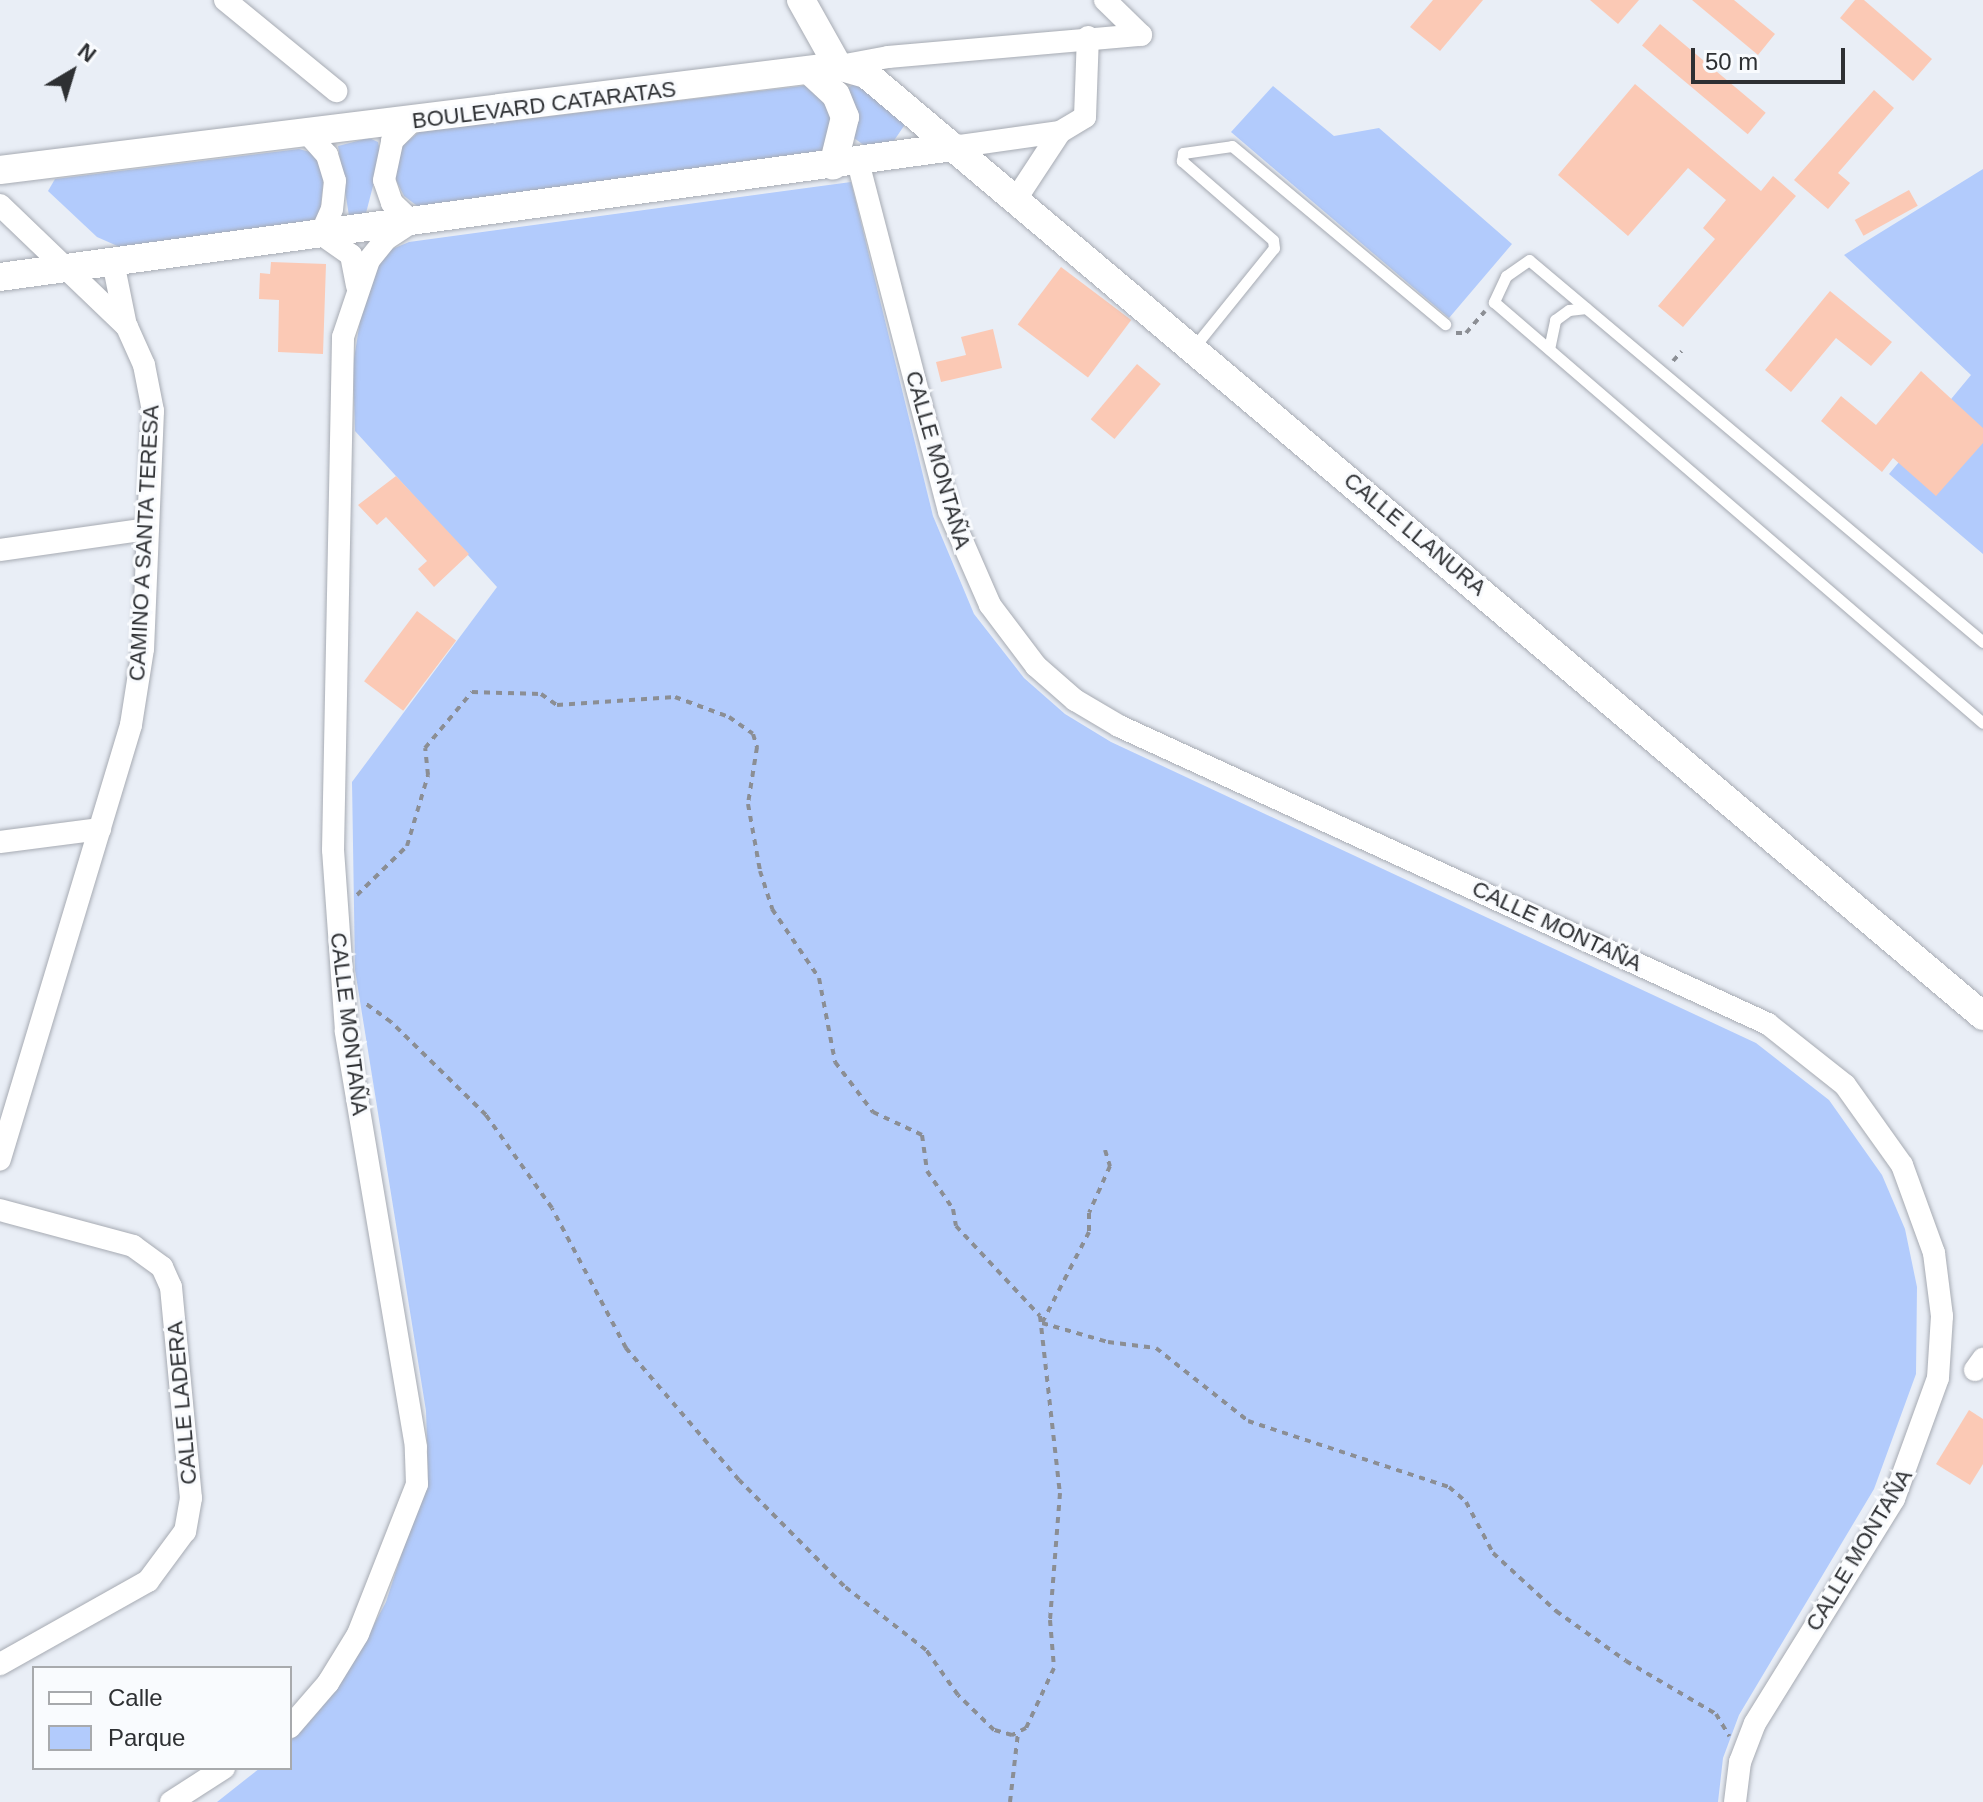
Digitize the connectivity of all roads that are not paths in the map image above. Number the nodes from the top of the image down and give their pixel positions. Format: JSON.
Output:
{"nodes":[{"id":1,"x":225,"y":0,"type":"edge"},
{"id":2,"x":801,"y":0,"type":"edge"},
{"id":3,"x":1105,"y":0,"type":"edge"},
{"id":4,"x":1088,"y":37,"type":"junction"},
{"id":5,"x":838,"y":66,"type":"junction"},
{"id":6,"x":810,"y":71,"type":"junction"},
{"id":7,"x":336,"y":91,"type":"dead end"},
{"id":8,"x":411,"y":122,"type":"junction"},
{"id":9,"x":1060,"y":132,"type":"junction"},
{"id":10,"x":309,"y":135,"type":"junction"},
{"id":11,"x":953,"y":147,"type":"junction"},
{"id":12,"x":846,"y":164,"type":"junction"},
{"id":13,"x":0,"y":170,"type":"edge"},
{"id":14,"x":1016,"y":199,"type":"junction"},
{"id":15,"x":0,"y":205,"type":"edge"},
{"id":16,"x":412,"y":222,"type":"junction"},
{"id":17,"x":321,"y":234,"type":"junction"},
{"id":18,"x":113,"y":262,"type":"junction"},
{"id":19,"x":66,"y":269,"type":"junction"},
{"id":20,"x":0,"y":277,"type":"edge"},
{"id":21,"x":357,"y":286,"type":"junction"},
{"id":22,"x":1586,"y":308,"type":"junction"},
{"id":23,"x":1445,"y":324,"type":"road end"},
{"id":24,"x":127,"y":327,"type":"junction"},
{"id":25,"x":1194,"y":347,"type":"junction"},
{"id":26,"x":1549,"y":349,"type":"junction"},
{"id":27,"x":147,"y":529,"type":"junction"},
{"id":28,"x":0,"y":550,"type":"edge"},
{"id":29,"x":1983,"y":642,"type":"edge"},
{"id":30,"x":1983,"y":723,"type":"edge"},
{"id":31,"x":100,"y":829,"type":"junction"},
{"id":32,"x":0,"y":842,"type":"edge"},
{"id":33,"x":1983,"y":1016,"type":"edge"},
{"id":34,"x":9,"y":1100,"type":"edge"},
{"id":35,"x":0,"y":1160,"type":"edge"},
{"id":36,"x":0,"y":1210,"type":"edge"},
{"id":37,"x":0,"y":1664,"type":"edge"},
{"id":38,"x":292,"y":1725,"type":"edge"},
{"id":39,"x":221,"y":1770,"type":"edge"},
{"id":40,"x":171,"y":1802,"type":"edge"},
{"id":41,"x":1735,"y":1802,"type":"edge"}],
"edges":[{"from":1,"to":7,"type":"street"},
{"from":2,"to":5,"type":"street"},
{"from":3,"to":4,"type":"street","name":"BOULEVARD CATARATAS"},
{"from":4,"to":5,"type":"street","name":"BOULEVARD CATARATAS"},
{"from":4,"to":9,"type":"street"},
{"from":5,"to":6,"type":"street","name":"BOULEVARD CATARATAS"},
{"from":5,"to":11,"type":"street","name":"CALLE LLANURA"},
{"from":6,"to":8,"type":"street","name":"BOULEVARD CATARATAS"},
{"from":6,"to":12,"type":"street"},
{"from":8,"to":10,"type":"street","name":"BOULEVARD CATARATAS"},
{"from":8,"to":16,"type":"street"},
{"from":9,"to":11,"type":"street"},
{"from":9,"to":14,"type":"street"},
{"from":10,"to":13,"type":"street","name":"BOULEVARD CATARATAS"},
{"from":10,"to":17,"type":"street"},
{"from":11,"to":12,"type":"street"},
{"from":11,"to":14,"type":"street","name":"CALLE LLANURA"},
{"from":12,"to":16,"type":"street"},
{"from":12,"to":41,"type":"street","name":"CALLE MONTAÑA"},
{"from":14,"to":25,"type":"street","name":"CALLE LLANURA"},
{"from":15,"to":19,"type":"street","name":"CAMINO A SANTA TERESA"},
{"from":16,"to":17,"type":"street"},
{"from":16,"to":21,"type":"street","name":"CALLE MONTAÑA"},
{"from":17,"to":18,"type":"street"},
{"from":17,"to":21,"type":"street"},
{"from":18,"to":19,"type":"street"},
{"from":18,"to":24,"type":"street"},
{"from":19,"to":20,"type":"street"},
{"from":19,"to":24,"type":"street","name":"CAMINO A SANTA TERESA"},
{"from":21,"to":38,"type":"street","name":"CALLE MONTAÑA"},
{"from":22,"to":26,"type":"lane"},
{"from":22,"to":26,"type":"lane"},
{"from":22,"to":29,"type":"lane"},
{"from":23,"to":25,"type":"lane"},
{"from":24,"to":27,"type":"street","name":"CAMINO A SANTA TERESA"},
{"from":25,"to":33,"type":"street","name":"CALLE LLANURA"},
{"from":26,"to":30,"type":"lane"},
{"from":27,"to":28,"type":"street"},
{"from":27,"to":31,"type":"street","name":"CAMINO A SANTA TERESA"},
{"from":31,"to":32,"type":"street"},
{"from":31,"to":34,"type":"street","name":"CAMINO A SANTA TERESA"},
{"from":34,"to":35,"type":"street","name":"CAMINO A SANTA TERESA"},
{"from":36,"to":37,"type":"street","name":"CALLE LADERA"},
{"from":39,"to":40,"type":"street"}]}
